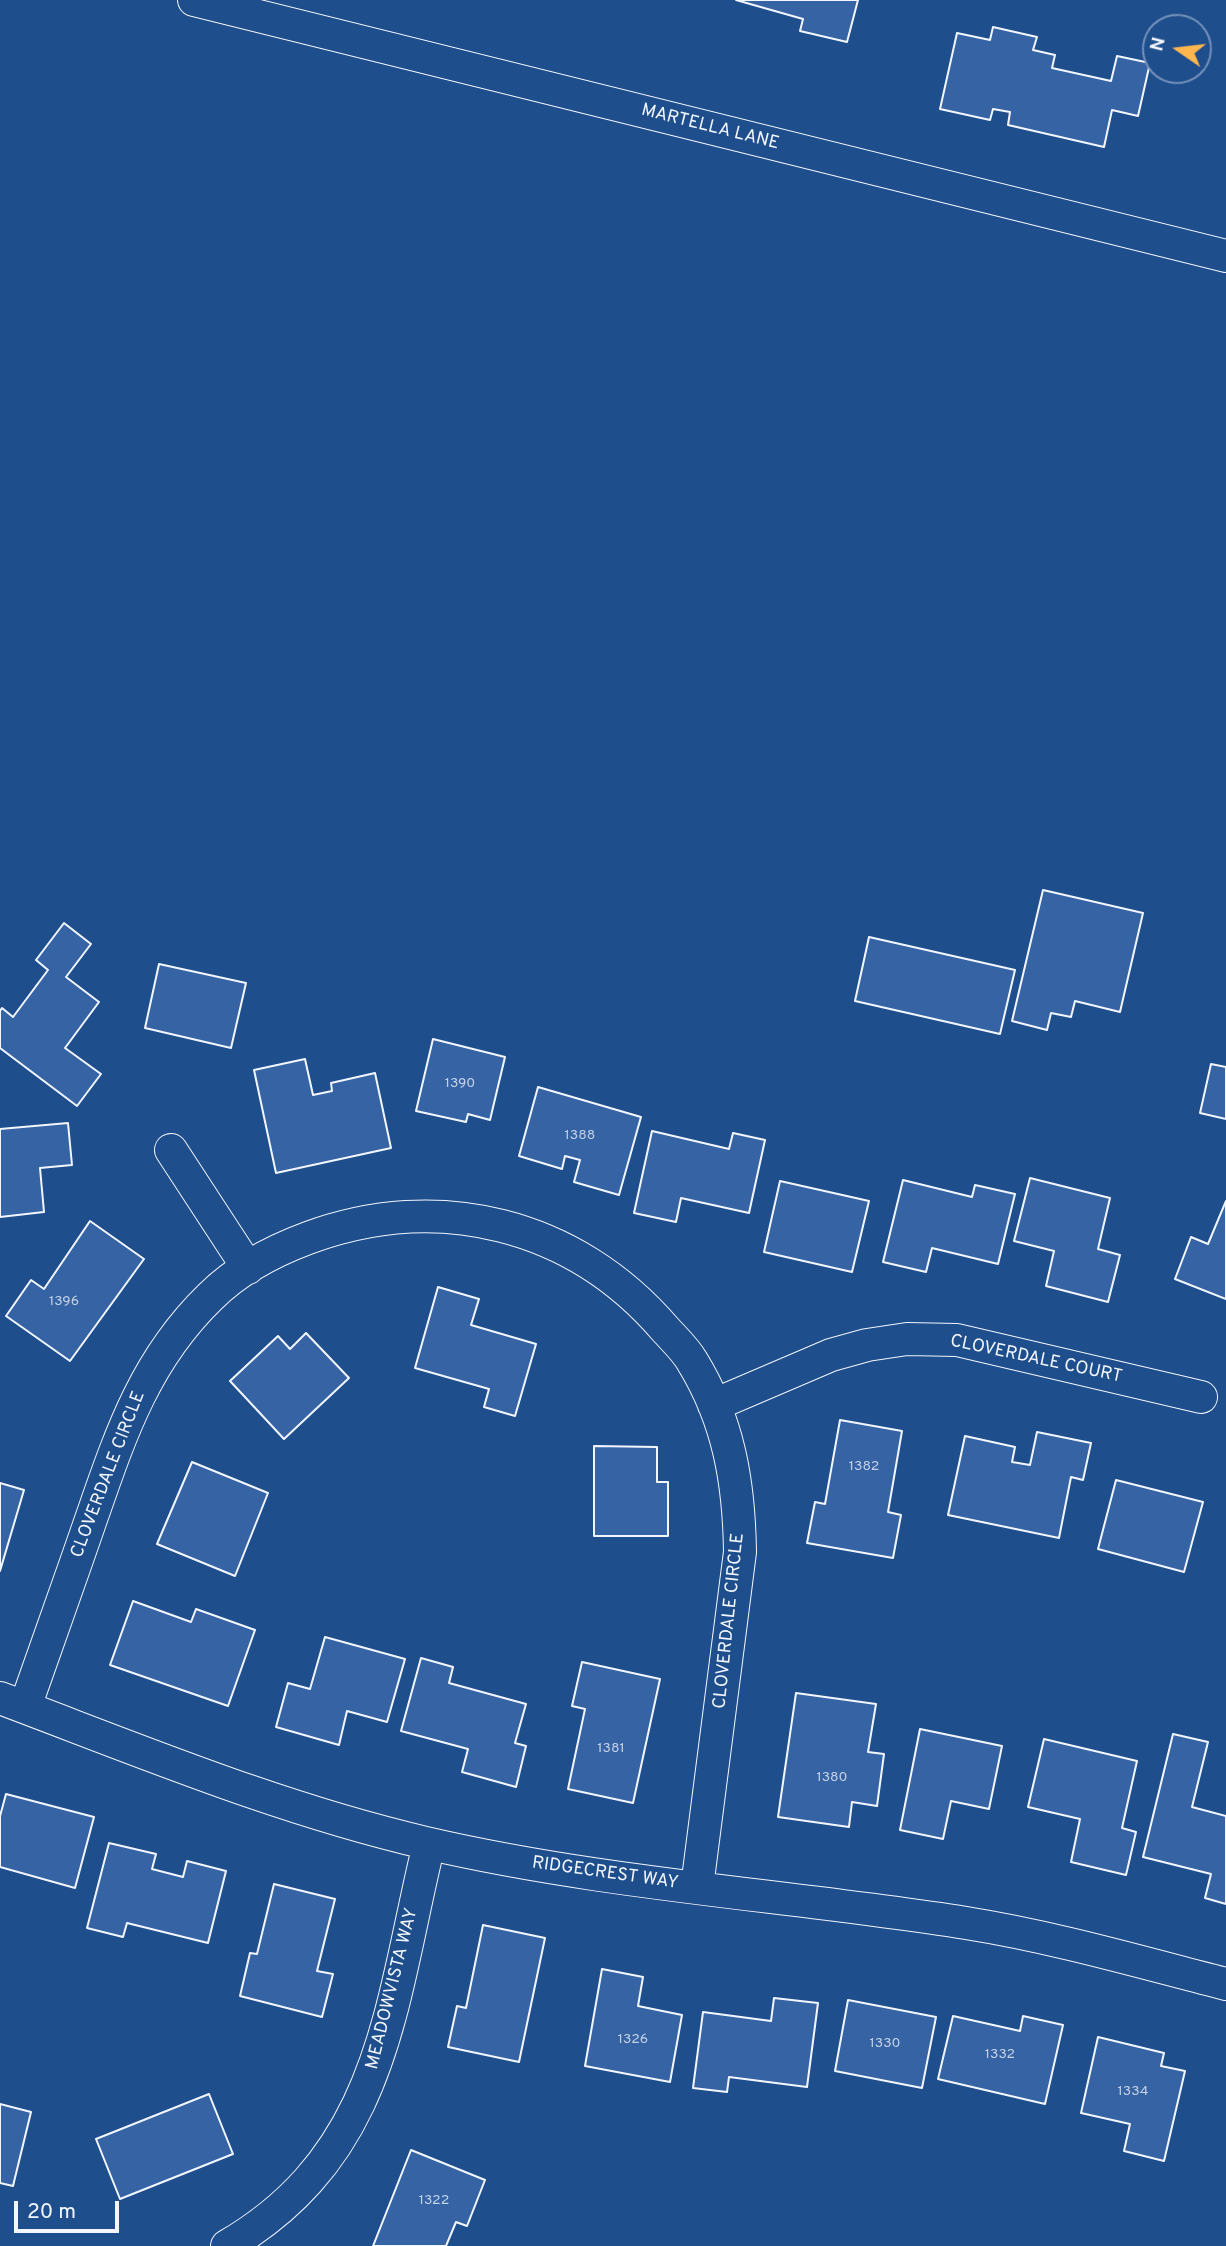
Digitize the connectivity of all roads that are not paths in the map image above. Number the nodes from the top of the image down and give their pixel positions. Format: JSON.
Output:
{"nodes":[{"id":1,"x":194,"y":0,"type":"edge"},
{"id":2,"x":1226,"y":256,"type":"edge"},
{"id":3,"x":171,"y":1150,"type":"dead end"},
{"id":4,"x":248,"y":1268,"type":"junction"},
{"id":5,"x":1201,"y":1397,"type":"dead end"},
{"id":6,"x":714,"y":1405,"type":"junction"},
{"id":7,"x":12,"y":1703,"type":"edge"},
{"id":8,"x":429,"y":1844,"type":"junction"},
{"id":9,"x":697,"y":1887,"type":"junction"},
{"id":10,"x":1226,"y":1984,"type":"edge"},
{"id":11,"x":269,"y":2235,"type":"edge"},
{"id":12,"x":227,"y":2246,"type":"edge"}],
"edges":[{"from":1,"to":2,"type":"street","name":"MARTELLA LANE"},
{"from":3,"to":4,"type":"street"},
{"from":4,"to":6,"type":"street","name":"CLOVERDALE CIRCLE"},
{"from":4,"to":7,"type":"street","name":"CLOVERDALE CIRCLE"},
{"from":5,"to":6,"type":"street","name":"CLOVERDALE COURT"},
{"from":6,"to":9,"type":"street","name":"CLOVERDALE CIRCLE"},
{"from":7,"to":8,"type":"street","name":"RIDGECREST WAY"},
{"from":8,"to":9,"type":"street","name":"RIDGECREST WAY"},
{"from":8,"to":11,"type":"street","name":"MEADOWVISTA WAY"},
{"from":9,"to":10,"type":"street","name":"RIDGECREST WAY"},
{"from":11,"to":12,"type":"street","name":"MEADOWVISTA WAY"}]}
